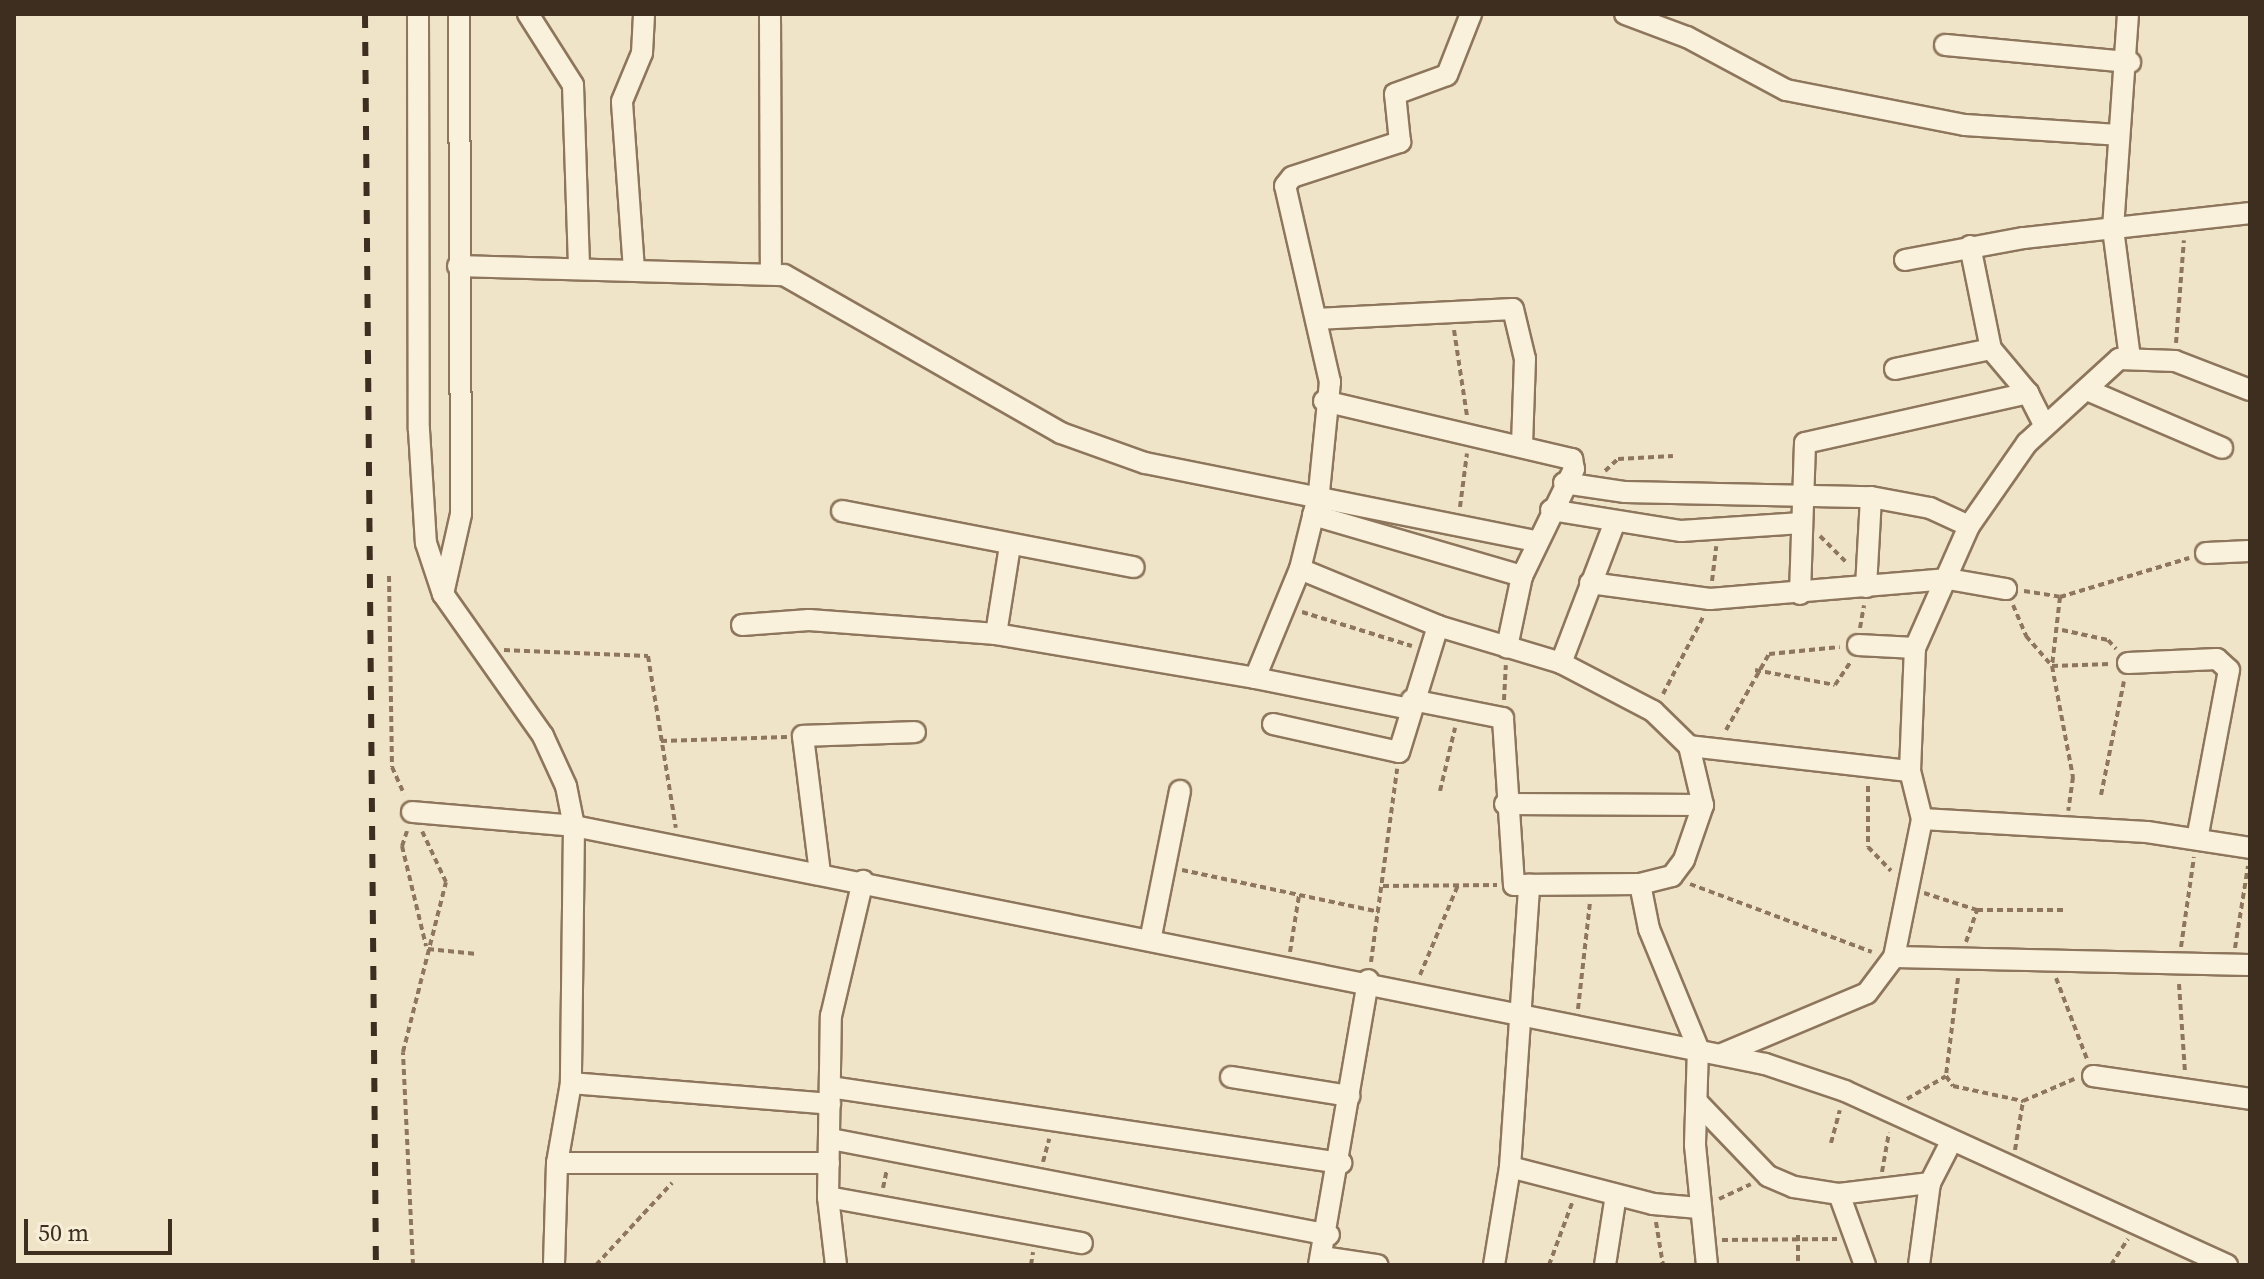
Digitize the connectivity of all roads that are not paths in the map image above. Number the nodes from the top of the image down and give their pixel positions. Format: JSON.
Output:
{"nodes":[{"id":1,"x":418,"y":14,"type":"edge"},
{"id":2,"x":459,"y":14,"type":"edge"},
{"id":3,"x":528,"y":14,"type":"edge"},
{"id":4,"x":644,"y":14,"type":"edge"},
{"id":5,"x":770,"y":14,"type":"edge"},
{"id":6,"x":1471,"y":14,"type":"edge"},
{"id":7,"x":1625,"y":14,"type":"edge"},
{"id":8,"x":2128,"y":14,"type":"edge"},
{"id":9,"x":1945,"y":45,"type":"dead end"},
{"id":10,"x":2130,"y":62,"type":"junction"},
{"id":11,"x":2118,"y":135,"type":"junction"},
{"id":12,"x":2250,"y":213,"type":"edge"},
{"id":13,"x":2113,"y":229,"type":"junction"},
{"id":14,"x":1970,"y":246,"type":"junction"},
{"id":15,"x":1905,"y":260,"type":"dead end"},
{"id":16,"x":458,"y":266,"type":"junction"},
{"id":17,"x":579,"y":268,"type":"junction"},
{"id":18,"x":634,"y":270,"type":"junction"},
{"id":19,"x":771,"y":273,"type":"junction"},
{"id":20,"x":1316,"y":319,"type":"junction"},
{"id":21,"x":1991,"y":349,"type":"junction"},
{"id":22,"x":2130,"y":358,"type":"junction"},
{"id":23,"x":1895,"y":369,"type":"dead end"},
{"id":24,"x":2087,"y":390,"type":"junction"},
{"id":25,"x":2250,"y":390,"type":"edge"},
{"id":26,"x":2028,"y":393,"type":"junction"},
{"id":27,"x":1324,"y":401,"type":"junction"},
{"id":28,"x":2044,"y":424,"type":"junction"},
{"id":29,"x":1522,"y":444,"type":"junction"},
{"id":30,"x":2222,"y":448,"type":"dead end"},
{"id":31,"x":1564,"y":483,"type":"junction"},
{"id":32,"x":1319,"y":492,"type":"junction"},
{"id":33,"x":1803,"y":495,"type":"junction"},
{"id":34,"x":1871,"y":497,"type":"junction"},
{"id":35,"x":1551,"y":510,"type":"junction"},
{"id":36,"x":842,"y":511,"type":"dead end"},
{"id":37,"x":1313,"y":515,"type":"junction"},
{"id":38,"x":1802,"y":523,"type":"junction"},
{"id":39,"x":1614,"y":524,"type":"junction"},
{"id":40,"x":1969,"y":526,"type":"junction"},
{"id":41,"x":1535,"y":541,"type":"junction"},
{"id":42,"x":1010,"y":546,"type":"junction"},
{"id":43,"x":2250,"y":551,"type":"edge"},
{"id":44,"x":2206,"y":553,"type":"road end"},
{"id":45,"x":1134,"y":567,"type":"dead end"},
{"id":46,"x":1300,"y":569,"type":"junction"},
{"id":47,"x":1522,"y":576,"type":"junction"},
{"id":48,"x":1948,"y":579,"type":"junction"},
{"id":49,"x":1590,"y":583,"type":"junction"},
{"id":50,"x":1866,"y":587,"type":"junction"},
{"id":51,"x":2006,"y":589,"type":"road end"},
{"id":52,"x":443,"y":594,"type":"junction"},
{"id":53,"x":1800,"y":594,"type":"junction"},
{"id":54,"x":742,"y":625,"type":"dead end"},
{"id":55,"x":1438,"y":626,"type":"junction"},
{"id":56,"x":996,"y":634,"type":"junction"},
{"id":57,"x":1858,"y":645,"type":"road end"},
{"id":58,"x":1507,"y":647,"type":"junction"},
{"id":59,"x":1915,"y":648,"type":"junction"},
{"id":60,"x":1561,"y":663,"type":"junction"},
{"id":61,"x":2128,"y":663,"type":"road end"},
{"id":62,"x":1255,"y":678,"type":"junction"},
{"id":63,"x":1411,"y":705,"type":"junction"},
{"id":64,"x":1273,"y":724,"type":"dead end"},
{"id":65,"x":915,"y":732,"type":"dead end"},
{"id":66,"x":1689,"y":746,"type":"junction"},
{"id":67,"x":1910,"y":771,"type":"junction"},
{"id":68,"x":1180,"y":791,"type":"dead end"},
{"id":69,"x":1505,"y":804,"type":"junction"},
{"id":70,"x":1703,"y":805,"type":"junction"},
{"id":71,"x":412,"y":812,"type":"road end"},
{"id":72,"x":1922,"y":819,"type":"junction"},
{"id":73,"x":574,"y":826,"type":"junction"},
{"id":74,"x":2197,"y":839,"type":"junction"},
{"id":75,"x":2250,"y":850,"type":"edge"},
{"id":76,"x":820,"y":873,"type":"junction"},
{"id":77,"x":863,"y":881,"type":"junction"},
{"id":78,"x":1640,"y":884,"type":"junction"},
{"id":79,"x":1521,"y":885,"type":"junction"},
{"id":80,"x":1151,"y":936,"type":"junction"},
{"id":81,"x":1894,"y":957,"type":"junction"},
{"id":82,"x":2241,"y":965,"type":"edge"},
{"id":83,"x":1368,"y":980,"type":"junction"},
{"id":84,"x":1519,"y":1010,"type":"junction"},
{"id":85,"x":1698,"y":1048,"type":"junction"},
{"id":86,"x":1722,"y":1054,"type":"junction"},
{"id":87,"x":2093,"y":1076,"type":"road end"},
{"id":88,"x":1231,"y":1077,"type":"dead end"},
{"id":89,"x":571,"y":1083,"type":"junction"},
{"id":90,"x":830,"y":1095,"type":"junction"},
{"id":91,"x":1349,"y":1096,"type":"junction"},
{"id":92,"x":2250,"y":1099,"type":"edge"},
{"id":93,"x":1698,"y":1103,"type":"junction"},
{"id":94,"x":831,"y":1139,"type":"junction"},
{"id":95,"x":1950,"y":1144,"type":"junction"},
{"id":96,"x":557,"y":1163,"type":"junction"},
{"id":97,"x":829,"y":1163,"type":"junction"},
{"id":98,"x":1341,"y":1163,"type":"junction"},
{"id":99,"x":1510,"y":1167,"type":"junction"},
{"id":100,"x":1930,"y":1183,"type":"junction"},
{"id":101,"x":1839,"y":1194,"type":"junction"},
{"id":102,"x":1616,"y":1195,"type":"junction"},
{"id":103,"x":828,"y":1197,"type":"junction"},
{"id":104,"x":1699,"y":1208,"type":"junction"},
{"id":105,"x":1329,"y":1235,"type":"junction"},
{"id":106,"x":1082,"y":1243,"type":"dead end"},
{"id":107,"x":1320,"y":1261,"type":"edge"},
{"id":108,"x":841,"y":1264,"type":"edge"},
{"id":109,"x":554,"y":1265,"type":"edge"},
{"id":110,"x":1377,"y":1265,"type":"edge"},
{"id":111,"x":1494,"y":1265,"type":"edge"},
{"id":112,"x":1605,"y":1265,"type":"edge"},
{"id":113,"x":1707,"y":1265,"type":"edge"},
{"id":114,"x":1865,"y":1265,"type":"edge"},
{"id":115,"x":1919,"y":1265,"type":"edge"},
{"id":116,"x":2227,"y":1265,"type":"edge"}],
"edges":[{"from":1,"to":52,"type":"street"},
{"from":2,"to":16,"type":"street"},
{"from":3,"to":17,"type":"street"},
{"from":4,"to":18,"type":"street"},
{"from":5,"to":19,"type":"street"},
{"from":6,"to":20,"type":"street"},
{"from":7,"to":11,"type":"street"},
{"from":8,"to":10,"type":"street"},
{"from":9,"to":10,"type":"street"},
{"from":10,"to":11,"type":"street"},
{"from":11,"to":13,"type":"street"},
{"from":12,"to":13,"type":"street"},
{"from":13,"to":14,"type":"street"},
{"from":13,"to":22,"type":"street"},
{"from":14,"to":15,"type":"street"},
{"from":14,"to":21,"type":"street"},
{"from":16,"to":17,"type":"street"},
{"from":16,"to":52,"type":"street"},
{"from":17,"to":18,"type":"street"},
{"from":18,"to":19,"type":"street"},
{"from":19,"to":32,"type":"street"},
{"from":20,"to":27,"type":"street"},
{"from":20,"to":29,"type":"street"},
{"from":21,"to":23,"type":"street"},
{"from":21,"to":26,"type":"street"},
{"from":22,"to":24,"type":"street"},
{"from":22,"to":25,"type":"street"},
{"from":24,"to":28,"type":"street"},
{"from":24,"to":30,"type":"street"},
{"from":26,"to":28,"type":"street"},
{"from":26,"to":33,"type":"street"},
{"from":27,"to":29,"type":"street"},
{"from":27,"to":32,"type":"street"},
{"from":28,"to":40,"type":"street"},
{"from":29,"to":31,"type":"street"},
{"from":31,"to":33,"type":"street"},
{"from":31,"to":35,"type":"street"},
{"from":32,"to":37,"type":"street"},
{"from":32,"to":41,"type":"street"},
{"from":33,"to":34,"type":"street"},
{"from":33,"to":38,"type":"street"},
{"from":34,"to":40,"type":"street"},
{"from":34,"to":50,"type":"street"},
{"from":35,"to":39,"type":"street"},
{"from":35,"to":41,"type":"street"},
{"from":36,"to":42,"type":"street"},
{"from":37,"to":46,"type":"street"},
{"from":37,"to":47,"type":"street"},
{"from":38,"to":39,"type":"street"},
{"from":38,"to":53,"type":"street"},
{"from":39,"to":49,"type":"street"},
{"from":40,"to":48,"type":"street"},
{"from":41,"to":47,"type":"street"},
{"from":42,"to":45,"type":"street"},
{"from":42,"to":56,"type":"street"},
{"from":43,"to":44,"type":"street"},
{"from":46,"to":55,"type":"street"},
{"from":46,"to":62,"type":"street"},
{"from":47,"to":58,"type":"street"},
{"from":48,"to":50,"type":"street"},
{"from":48,"to":51,"type":"street"},
{"from":48,"to":59,"type":"street"},
{"from":49,"to":53,"type":"street"},
{"from":49,"to":60,"type":"street"},
{"from":50,"to":53,"type":"street"},
{"from":52,"to":73,"type":"street"},
{"from":54,"to":56,"type":"street"},
{"from":55,"to":58,"type":"street"},
{"from":55,"to":63,"type":"street"},
{"from":56,"to":62,"type":"street"},
{"from":57,"to":59,"type":"street"},
{"from":58,"to":60,"type":"street"},
{"from":59,"to":67,"type":"street"},
{"from":60,"to":66,"type":"street"},
{"from":61,"to":74,"type":"street"},
{"from":62,"to":63,"type":"street"},
{"from":63,"to":64,"type":"street"},
{"from":63,"to":69,"type":"street"},
{"from":65,"to":76,"type":"street"},
{"from":66,"to":67,"type":"street"},
{"from":66,"to":70,"type":"street"},
{"from":67,"to":72,"type":"street"},
{"from":68,"to":80,"type":"street"},
{"from":69,"to":70,"type":"street"},
{"from":69,"to":79,"type":"street"},
{"from":70,"to":78,"type":"street"},
{"from":71,"to":73,"type":"street"},
{"from":72,"to":74,"type":"street"},
{"from":72,"to":81,"type":"street"},
{"from":73,"to":76,"type":"street"},
{"from":73,"to":89,"type":"street"},
{"from":74,"to":75,"type":"street"},
{"from":76,"to":77,"type":"street"},
{"from":77,"to":80,"type":"street"},
{"from":77,"to":90,"type":"street"},
{"from":78,"to":79,"type":"street"},
{"from":78,"to":85,"type":"street"},
{"from":79,"to":84,"type":"street"},
{"from":80,"to":83,"type":"street"},
{"from":81,"to":82,"type":"street"},
{"from":81,"to":86,"type":"street"},
{"from":83,"to":84,"type":"street"},
{"from":83,"to":91,"type":"street"},
{"from":84,"to":85,"type":"street"},
{"from":84,"to":99,"type":"street"},
{"from":85,"to":86,"type":"street"},
{"from":85,"to":93,"type":"street"},
{"from":86,"to":95,"type":"street"},
{"from":87,"to":92,"type":"street"},
{"from":88,"to":91,"type":"street"},
{"from":89,"to":90,"type":"street"},
{"from":89,"to":96,"type":"street"},
{"from":90,"to":94,"type":"street"},
{"from":90,"to":98,"type":"street"},
{"from":91,"to":98,"type":"street"},
{"from":93,"to":101,"type":"street"},
{"from":93,"to":104,"type":"street"},
{"from":94,"to":97,"type":"street"},
{"from":94,"to":105,"type":"street"},
{"from":95,"to":100,"type":"street"},
{"from":95,"to":116,"type":"street"},
{"from":96,"to":97,"type":"street"},
{"from":96,"to":109,"type":"street"},
{"from":97,"to":103,"type":"street"},
{"from":98,"to":105,"type":"street"},
{"from":99,"to":102,"type":"street"},
{"from":99,"to":111,"type":"street"},
{"from":100,"to":101,"type":"street"},
{"from":100,"to":115,"type":"street"},
{"from":101,"to":114,"type":"street"},
{"from":102,"to":104,"type":"street"},
{"from":102,"to":112,"type":"street"},
{"from":103,"to":106,"type":"street"},
{"from":103,"to":108,"type":"street"},
{"from":104,"to":113,"type":"street"},
{"from":105,"to":107,"type":"street"},
{"from":107,"to":110,"type":"street"}]}
